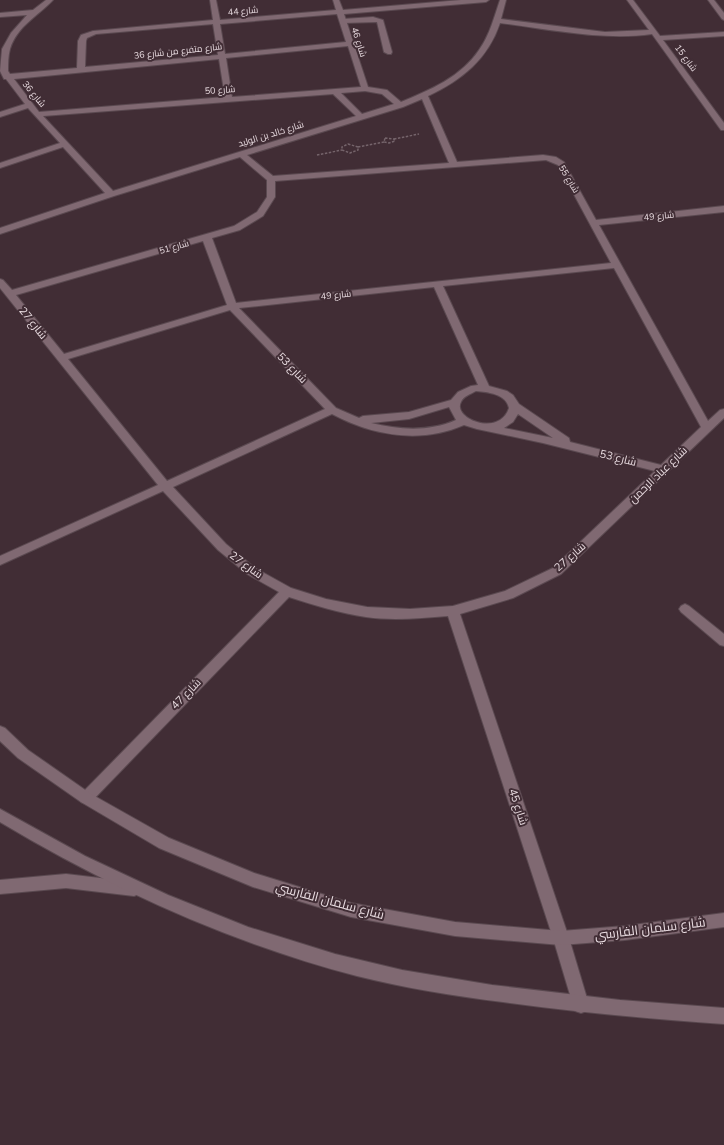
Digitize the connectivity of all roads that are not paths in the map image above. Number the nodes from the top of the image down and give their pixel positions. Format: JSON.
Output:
{"nodes":[{"id":1,"x":50,"y":0,"type":"edge"},
{"id":2,"x":214,"y":0,"type":"edge"},
{"id":3,"x":336,"y":0,"type":"edge"},
{"id":4,"x":486,"y":0,"type":"edge"},
{"id":5,"x":503,"y":0,"type":"edge"},
{"id":6,"x":630,"y":0,"type":"edge"},
{"id":7,"x":712,"y":0,"type":"edge"},
{"id":8,"x":453,"y":1,"type":"edge"},
{"id":9,"x":34,"y":12,"type":"junction"},
{"id":10,"x":340,"y":12,"type":"junction"},
{"id":11,"x":0,"y":15,"type":"edge"},
{"id":12,"x":724,"y":18,"type":"edge"},
{"id":13,"x":496,"y":20,"type":"junction"},
{"id":14,"x":343,"y":21,"type":"junction"},
{"id":15,"x":217,"y":22,"type":"junction"},
{"id":16,"x":653,"y":32,"type":"junction"},
{"id":17,"x":724,"y":34,"type":"edge"},
{"id":18,"x":659,"y":38,"type":"junction"},
{"id":19,"x":351,"y":44,"type":"junction"},
{"id":20,"x":3,"y":49,"type":"edge"},
{"id":21,"x":388,"y":52,"type":"dead end"},
{"id":22,"x":222,"y":57,"type":"junction"},
{"id":23,"x":82,"y":70,"type":"junction"},
{"id":24,"x":4,"y":74,"type":"edge"},
{"id":25,"x":365,"y":89,"type":"junction"},
{"id":26,"x":335,"y":91,"type":"junction"},
{"id":27,"x":424,"y":96,"type":"junction"},
{"id":28,"x":229,"y":99,"type":"junction"},
{"id":29,"x":30,"y":105,"type":"junction"},
{"id":30,"x":400,"y":105,"type":"junction"},
{"id":31,"x":37,"y":114,"type":"junction"},
{"id":32,"x":0,"y":115,"type":"edge"},
{"id":33,"x":361,"y":117,"type":"junction"},
{"id":34,"x":724,"y":128,"type":"edge"},
{"id":35,"x":65,"y":144,"type":"junction"},
{"id":36,"x":241,"y":154,"type":"junction"},
{"id":37,"x":454,"y":164,"type":"junction"},
{"id":38,"x":0,"y":166,"type":"edge"},
{"id":39,"x":271,"y":180,"type":"junction"},
{"id":40,"x":110,"y":194,"type":"junction"},
{"id":41,"x":724,"y":209,"type":"edge"},
{"id":42,"x":594,"y":223,"type":"junction"},
{"id":43,"x":0,"y":231,"type":"edge"},
{"id":44,"x":207,"y":238,"type":"junction"},
{"id":45,"x":617,"y":265,"type":"junction"},
{"id":46,"x":0,"y":282,"type":"edge"},
{"id":47,"x":437,"y":284,"type":"junction"},
{"id":48,"x":10,"y":294,"type":"junction"},
{"id":49,"x":232,"y":306,"type":"junction"},
{"id":50,"x":62,"y":358,"type":"junction"},
{"id":51,"x":485,"y":388,"type":"junction"},
{"id":52,"x":455,"y":402,"type":"junction"},
{"id":53,"x":514,"y":406,"type":"junction"},
{"id":54,"x":332,"y":410,"type":"junction"},
{"id":55,"x":724,"y":412,"type":"edge"},
{"id":56,"x":358,"y":421,"type":"junction"},
{"id":57,"x":464,"y":421,"type":"junction"},
{"id":58,"x":483,"y":427,"type":"junction"},
{"id":59,"x":707,"y":428,"type":"junction"},
{"id":60,"x":572,"y":447,"type":"junction"},
{"id":61,"x":664,"y":470,"type":"junction"},
{"id":62,"x":165,"y":486,"type":"junction"},
{"id":63,"x":592,"y":538,"type":"joint"},
{"id":64,"x":0,"y":561,"type":"edge"},
{"id":65,"x":287,"y":590,"type":"junction"},
{"id":66,"x":685,"y":609,"type":"dead end"},
{"id":67,"x":453,"y":611,"type":"junction"},
{"id":68,"x":724,"y":641,"type":"edge"},
{"id":69,"x":0,"y":732,"type":"edge"},
{"id":70,"x":86,"y":798,"type":"junction"},
{"id":71,"x":0,"y":815,"type":"edge"},
{"id":72,"x":0,"y":887,"type":"edge"},
{"id":73,"x":134,"y":889,"type":"junction"},
{"id":74,"x":724,"y":920,"type":"edge"},
{"id":75,"x":561,"y":938,"type":"junction"},
{"id":76,"x":581,"y":1005,"type":"junction"},
{"id":77,"x":724,"y":1016,"type":"edge"}],
"edges":[{"from":1,"to":9,"type":"street"},
{"from":2,"to":15,"type":"street"},
{"from":3,"to":10,"type":"street","name":"شارع 46"},
{"from":4,"to":8,"type":"street","name":"شارع 44"},
{"from":5,"to":13,"type":"street","name":"شارع خالد بن الوليد"},
{"from":6,"to":16,"type":"street","name":"شارع 15"},
{"from":7,"to":12,"type":"street"},
{"from":8,"to":10,"type":"street","name":"شارع 44"},
{"from":9,"to":11,"type":"street"},
{"from":9,"to":20,"type":"street"},
{"from":10,"to":14,"type":"street","name":"شارع 46"},
{"from":10,"to":15,"type":"street","name":"شارع 44"},
{"from":13,"to":16,"type":"street"},
{"from":13,"to":27,"type":"street","name":"شارع خالد بن الوليد"},
{"from":14,"to":19,"type":"street","name":"شارع 46"},
{"from":14,"to":21,"type":"street"},
{"from":15,"to":22,"type":"street"},
{"from":15,"to":23,"type":"street","name":"شارع 44"},
{"from":16,"to":18,"type":"street","name":"شارع 15"},
{"from":17,"to":18,"type":"street"},
{"from":18,"to":34,"type":"street","name":"شارع 15"},
{"from":19,"to":22,"type":"street","name":"شارع متفرع من شارع 36"},
{"from":19,"to":25,"type":"street","name":"شارع 46"},
{"from":20,"to":24,"type":"street"},
{"from":22,"to":23,"type":"street","name":"شارع متفرع من شارع 36"},
{"from":22,"to":28,"type":"street"},
{"from":23,"to":24,"type":"street","name":"شارع متفرع من شارع 36"},
{"from":24,"to":29,"type":"street","name":"شارع 36"},
{"from":25,"to":26,"type":"street","name":"شارع 50"},
{"from":25,"to":30,"type":"street","name":"شارع 50"},
{"from":26,"to":28,"type":"street","name":"شارع 50"},
{"from":26,"to":33,"type":"street"},
{"from":27,"to":30,"type":"street","name":"شارع خالد بن الوليد"},
{"from":27,"to":37,"type":"street"},
{"from":28,"to":31,"type":"street","name":"شارع 50"},
{"from":29,"to":31,"type":"street","name":"شارع 36"},
{"from":29,"to":32,"type":"street"},
{"from":30,"to":33,"type":"street","name":"شارع خالد بن الوليد"},
{"from":31,"to":35,"type":"street","name":"شارع 36"},
{"from":33,"to":36,"type":"street","name":"شارع خالد بن الوليد"},
{"from":35,"to":38,"type":"street"},
{"from":35,"to":40,"type":"street","name":"شارع 36"},
{"from":36,"to":39,"type":"street"},
{"from":36,"to":40,"type":"street","name":"شارع خالد بن الوليد"},
{"from":37,"to":39,"type":"street","name":"شارع 55"},
{"from":37,"to":42,"type":"street","name":"شارع 55"},
{"from":39,"to":44,"type":"street","name":"شارع 51"},
{"from":40,"to":43,"type":"street","name":"شارع خالد بن الوليد"},
{"from":41,"to":42,"type":"street","name":"شارع 49"},
{"from":42,"to":45,"type":"street","name":"شارع 55"},
{"from":44,"to":48,"type":"street","name":"شارع 51"},
{"from":44,"to":49,"type":"street"},
{"from":45,"to":47,"type":"street","name":"شارع 49"},
{"from":45,"to":59,"type":"street","name":"شارع 55"},
{"from":46,"to":48,"type":"street","name":"شارع 27"},
{"from":47,"to":49,"type":"street","name":"شارع 49"},
{"from":47,"to":51,"type":"street"},
{"from":48,"to":50,"type":"street","name":"شارع 27"},
{"from":49,"to":50,"type":"street","name":"شارع 49"},
{"from":49,"to":54,"type":"street","name":"شارع 53"},
{"from":50,"to":62,"type":"street","name":"شارع 27"},
{"from":51,"to":52,"type":"street"},
{"from":51,"to":53,"type":"street"},
{"from":52,"to":56,"type":"street","name":"شارع 53"},
{"from":52,"to":57,"type":"street"},
{"from":53,"to":58,"type":"street"},
{"from":53,"to":60,"type":"street","name":"شارع 53"},
{"from":54,"to":56,"type":"street","name":"شارع 53"},
{"from":54,"to":62,"type":"street"},
{"from":55,"to":59,"type":"street","name":"شارع عباد الرحمن"},
{"from":56,"to":57,"type":"street","name":"شارع 53"},
{"from":57,"to":58,"type":"street"},
{"from":58,"to":60,"type":"street","name":"شارع 53"},
{"from":59,"to":61,"type":"street","name":"شارع عباد الرحمن"},
{"from":60,"to":61,"type":"street","name":"شارع 53"},
{"from":61,"to":63,"type":"street","name":"شارع عباد الرحمن"},
{"from":62,"to":64,"type":"street"},
{"from":62,"to":65,"type":"street","name":"شارع 27"},
{"from":63,"to":67,"type":"street","name":"شارع 27"},
{"from":65,"to":67,"type":"street","name":"شارع 27"},
{"from":65,"to":70,"type":"street","name":"شارع 47"},
{"from":66,"to":68,"type":"street"},
{"from":67,"to":75,"type":"street","name":"شارع 45"},
{"from":69,"to":70,"type":"street","name":"شارع سلمان الفارسي"},
{"from":70,"to":75,"type":"street","name":"شارع سلمان الفارسي"},
{"from":71,"to":73,"type":"street"},
{"from":72,"to":73,"type":"street"},
{"from":73,"to":76,"type":"street"},
{"from":74,"to":75,"type":"street","name":"شارع سلمان الفارسي"},
{"from":75,"to":76,"type":"street","name":"شارع 45"},
{"from":76,"to":77,"type":"street"}]}
